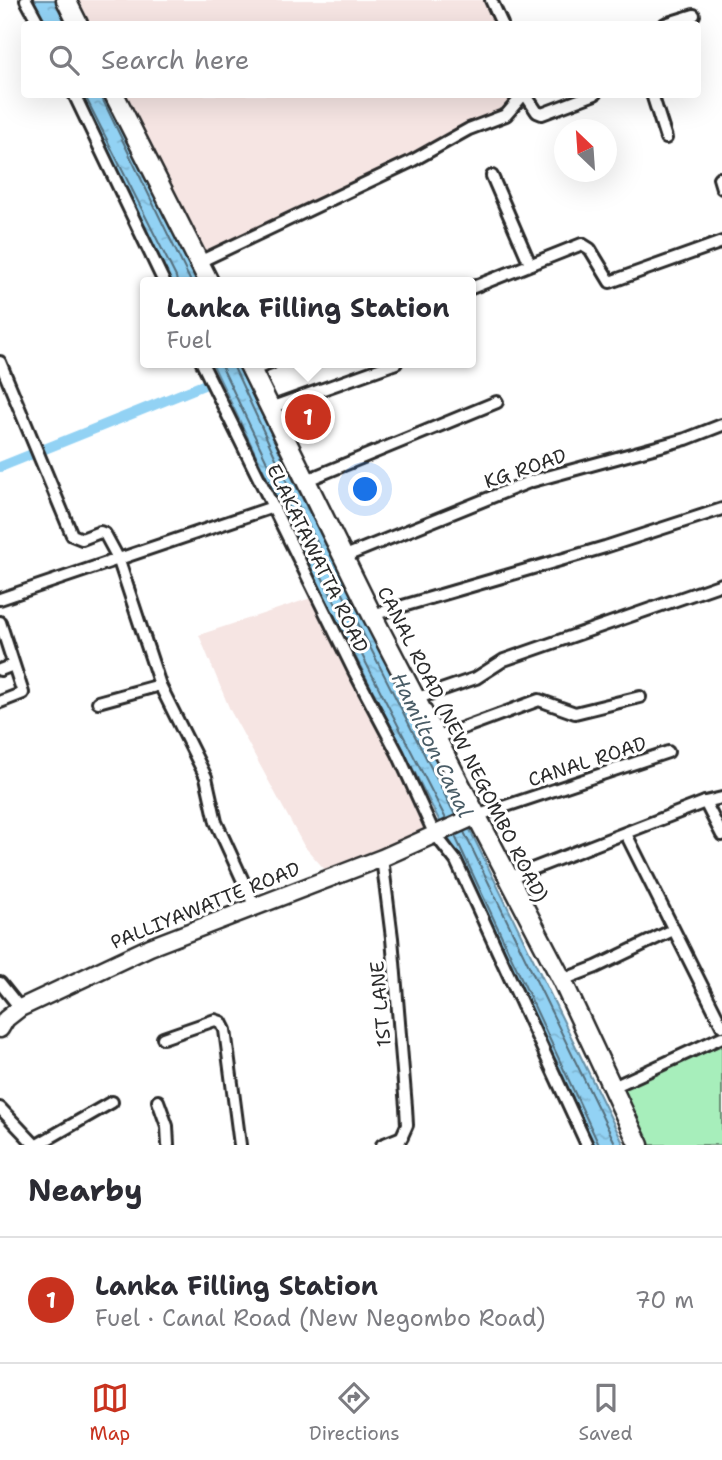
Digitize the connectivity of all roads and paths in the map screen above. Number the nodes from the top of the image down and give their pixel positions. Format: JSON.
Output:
{"nodes":[{"id":1,"x":26,"y":0,"type":"edge"},
{"id":2,"x":66,"y":0,"type":"edge"},
{"id":3,"x":491,"y":0,"type":"edge"},
{"id":4,"x":694,"y":15,"type":"dead end"},
{"id":5,"x":37,"y":21,"type":"edge"},
{"id":6,"x":76,"y":21,"type":"edge"},
{"id":7,"x":501,"y":21,"type":"edge"},
{"id":8,"x":675,"y":21,"type":"edge"},
{"id":9,"x":76,"y":98,"type":"edge"},
{"id":10,"x":116,"y":98,"type":"edge"},
{"id":11,"x":521,"y":98,"type":"edge"},
{"id":12,"x":527,"y":98,"type":"edge"},
{"id":13,"x":584,"y":98,"type":"edge"},
{"id":14,"x":653,"y":98,"type":"edge"},
{"id":15,"x":666,"y":138,"type":"dead end"},
{"id":16,"x":492,"y":176,"type":"dead end"},
{"id":17,"x":722,"y":242,"type":"edge"},
{"id":18,"x":200,"y":262,"type":"junction"},
{"id":19,"x":530,"y":264,"type":"junction"},
{"id":20,"x":162,"y":277,"type":"edge"},
{"id":21,"x":207,"y":277,"type":"edge"},
{"id":22,"x":476,"y":286,"type":"edge"},
{"id":23,"x":0,"y":362,"type":"edge"},
{"id":24,"x":204,"y":368,"type":"edge"},
{"id":25,"x":251,"y":368,"type":"edge"},
{"id":26,"x":382,"y":368,"type":"edge"},
{"id":27,"x":497,"y":402,"type":"dead end"},
{"id":28,"x":270,"y":408,"type":"junction"},
{"id":29,"x":722,"y":425,"type":"edge"},
{"id":30,"x":307,"y":480,"type":"junction"},
{"id":31,"x":273,"y":507,"type":"junction"},
{"id":32,"x":722,"y":509,"type":"edge"},
{"id":33,"x":343,"y":557,"type":"junction"},
{"id":34,"x":118,"y":558,"type":"junction"},
{"id":35,"x":722,"y":584,"type":"edge"},
{"id":36,"x":0,"y":599,"type":"edge"},
{"id":37,"x":372,"y":615,"type":"junction"},
{"id":38,"x":0,"y":622,"type":"edge"},
{"id":39,"x":13,"y":665,"type":"junction"},
{"id":40,"x":0,"y":670,"type":"edge"},
{"id":41,"x":160,"y":685,"type":"junction"},
{"id":42,"x":640,"y":697,"type":"dead end"},
{"id":43,"x":415,"y":699,"type":"junction"},
{"id":44,"x":0,"y":702,"type":"edge"},
{"id":45,"x":98,"y":702,"type":"dead end"},
{"id":46,"x":436,"y":738,"type":"junction"},
{"id":47,"x":668,"y":752,"type":"dead end"},
{"id":48,"x":722,"y":798,"type":"edge"},
{"id":49,"x":705,"y":802,"type":"junction"},
{"id":50,"x":476,"y":816,"type":"junction"},
{"id":51,"x":434,"y":833,"type":"junction"},
{"id":52,"x":626,"y":834,"type":"junction"},
{"id":53,"x":722,"y":835,"type":"edge"},
{"id":54,"x":382,"y":858,"type":"junction"},
{"id":55,"x":509,"y":878,"type":"junction"},
{"id":56,"x":255,"y":906,"type":"junction"},
{"id":57,"x":673,"y":930,"type":"junction"},
{"id":58,"x":562,"y":980,"type":"junction"},
{"id":59,"x":0,"y":983,"type":"edge"},
{"id":60,"x":20,"y":1008,"type":"junction"},
{"id":61,"x":722,"y":1026,"type":"edge"},
{"id":62,"x":0,"y":1029,"type":"edge"},
{"id":63,"x":722,"y":1037,"type":"edge"},
{"id":64,"x":163,"y":1038,"type":"dead end"},
{"id":65,"x":611,"y":1088,"type":"junction"},
{"id":66,"x":158,"y":1101,"type":"dead end"},
{"id":67,"x":113,"y":1102,"type":"dead end"},
{"id":68,"x":0,"y":1108,"type":"edge"},
{"id":69,"x":400,"y":1140,"type":"edge"},
{"id":70,"x":36,"y":1145,"type":"edge"},
{"id":71,"x":168,"y":1145,"type":"edge"},
{"id":72,"x":240,"y":1145,"type":"edge"},
{"id":73,"x":382,"y":1145,"type":"edge"},
{"id":74,"x":587,"y":1145,"type":"edge"},
{"id":75,"x":639,"y":1145,"type":"edge"}],
"edges":[{"from":1,"to":5,"type":"street"},
{"from":2,"to":6,"type":"main road"},
{"from":3,"to":7,"type":"street"},
{"from":4,"to":8,"type":"street"},
{"from":9,"to":20,"type":"street"},
{"from":10,"to":18,"type":"main road"},
{"from":11,"to":18,"type":"street"},
{"from":12,"to":13,"type":"street"},
{"from":14,"to":15,"type":"street"},
{"from":16,"to":19,"type":"street"},
{"from":17,"to":19,"type":"street"},
{"from":18,"to":21,"type":"main road"},
{"from":19,"to":22,"type":"street"},
{"from":23,"to":34,"type":"street"},
{"from":24,"to":31,"type":"street","name":"ELAKATAWATTA ROAD"},
{"from":25,"to":28,"type":"main road","name":"CANAL ROAD (NEW NEGOMBO ROAD)"},
{"from":26,"to":28,"type":"street"},
{"from":27,"to":30,"type":"street"},
{"from":28,"to":30,"type":"main road","name":"CANAL ROAD (NEW NEGOMBO ROAD)"},
{"from":29,"to":33,"type":"street","name":"KG ROAD"},
{"from":30,"to":33,"type":"main road","name":"CANAL ROAD (NEW NEGOMBO ROAD)"},
{"from":31,"to":34,"type":"street"},
{"from":31,"to":51,"type":"street","name":"ELAKATAWATTA ROAD"},
{"from":32,"to":37,"type":"street"},
{"from":33,"to":37,"type":"main road","name":"CANAL ROAD (NEW NEGOMBO ROAD)"},
{"from":34,"to":36,"type":"street"},
{"from":34,"to":41,"type":"street"},
{"from":35,"to":43,"type":"street"},
{"from":37,"to":43,"type":"main road","name":"CANAL ROAD (NEW NEGOMBO ROAD)"},
{"from":38,"to":39,"type":"street"},
{"from":39,"to":40,"type":"street"},
{"from":39,"to":44,"type":"street"},
{"from":41,"to":45,"type":"street"},
{"from":41,"to":56,"type":"street"},
{"from":42,"to":46,"type":"street"},
{"from":43,"to":46,"type":"main road","name":"CANAL ROAD (NEW NEGOMBO ROAD)"},
{"from":46,"to":50,"type":"main road","name":"CANAL ROAD (NEW NEGOMBO ROAD)"},
{"from":47,"to":50,"type":"street","name":"CANAL ROAD"},
{"from":48,"to":49,"type":"street"},
{"from":49,"to":52,"type":"street"},
{"from":49,"to":53,"type":"street"},
{"from":50,"to":51,"type":"street","name":"PALLIYAWATTE ROAD"},
{"from":50,"to":55,"type":"main road","name":"CANAL ROAD (NEW NEGOMBO ROAD)"},
{"from":51,"to":54,"type":"street","name":"PALLIYAWATTE ROAD"},
{"from":51,"to":74,"type":"street","name":"ELAKATAWATTA ROAD"},
{"from":52,"to":55,"type":"street"},
{"from":52,"to":57,"type":"street"},
{"from":54,"to":56,"type":"street","name":"PALLIYAWATTE ROAD"},
{"from":54,"to":69,"type":"street","name":"1ST LANE"},
{"from":55,"to":58,"type":"main road","name":"CANAL ROAD (NEW NEGOMBO ROAD)"},
{"from":56,"to":60,"type":"street","name":"PALLIYAWATTE ROAD"},
{"from":57,"to":58,"type":"street"},
{"from":57,"to":61,"type":"street"},
{"from":58,"to":65,"type":"main road","name":"CANAL ROAD (NEW NEGOMBO ROAD)"},
{"from":59,"to":60,"type":"street"},
{"from":60,"to":62,"type":"street","name":"PALLIYAWATTE ROAD"},
{"from":63,"to":65,"type":"street"},
{"from":64,"to":72,"type":"street"},
{"from":65,"to":75,"type":"main road","name":"CANAL ROAD (NEW NEGOMBO ROAD)"},
{"from":66,"to":71,"type":"street"},
{"from":67,"to":70,"type":"street"},
{"from":68,"to":70,"type":"street"},
{"from":69,"to":73,"type":"street"}]}
